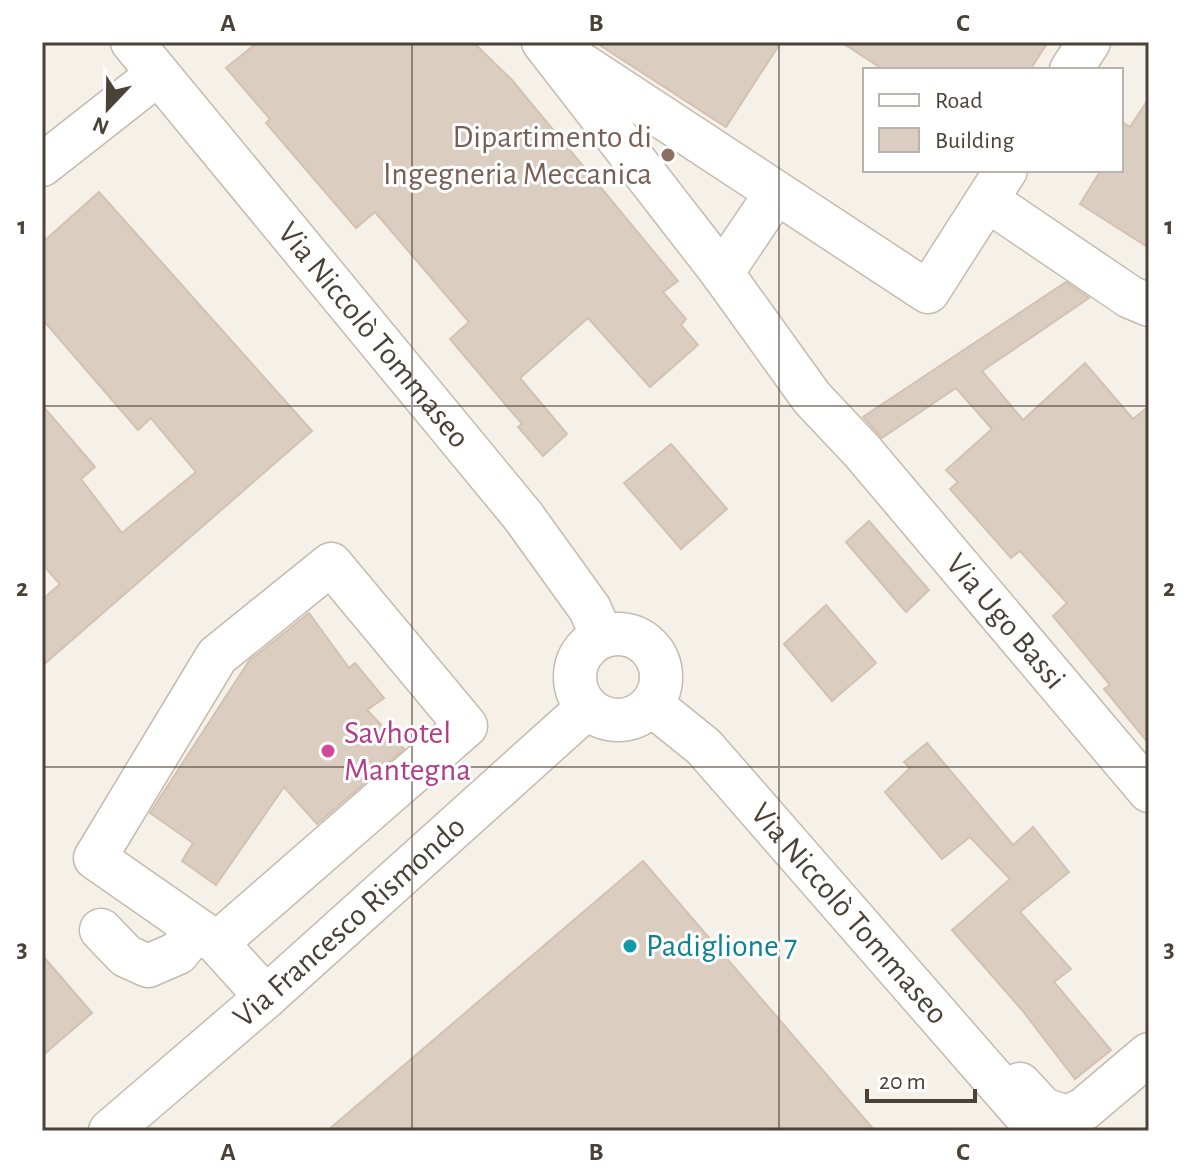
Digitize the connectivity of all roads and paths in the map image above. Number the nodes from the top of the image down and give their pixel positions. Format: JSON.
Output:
{"nodes":[{"id":1,"x":132,"y":42,"type":"edge"},
{"id":2,"x":546,"y":42,"type":"edge"},
{"id":3,"x":1089,"y":42,"type":"edge"},
{"id":4,"x":1072,"y":68,"type":"edge"},
{"id":5,"x":158,"y":74,"type":"junction"},
{"id":6,"x":42,"y":165,"type":"edge"},
{"id":7,"x":997,"y":185,"type":"edge"},
{"id":8,"x":776,"y":193,"type":"junction"},
{"id":9,"x":722,"y":273,"type":"junction"},
{"id":10,"x":1149,"y":305,"type":"edge"},
{"id":11,"x":602,"y":637,"type":"junction"},
{"id":12,"x":652,"y":705,"type":"junction"},
{"id":13,"x":587,"y":708,"type":"junction"},
{"id":14,"x":1149,"y":791,"type":"edge"},
{"id":15,"x":101,"y":930,"type":"dead end"},
{"id":16,"x":206,"y":937,"type":"junction"},
{"id":17,"x":266,"y":997,"type":"junction"},
{"id":18,"x":1149,"y":1054,"type":"edge"},
{"id":19,"x":988,"y":1072,"type":"junction"},
{"id":20,"x":1030,"y":1128,"type":"edge"},
{"id":21,"x":110,"y":1131,"type":"edge"}],
"edges":[{"from":1,"to":5,"type":"street","name":"Via Niccolò Tommaseo"},
{"from":2,"to":8,"type":"street"},
{"from":2,"to":9,"type":"street","name":"Via Ugo Bassi"},
{"from":3,"to":4,"type":"street"},
{"from":5,"to":6,"type":"street"},
{"from":5,"to":11,"type":"street","name":"Via Niccolò Tommaseo"},
{"from":7,"to":8,"type":"street"},
{"from":7,"to":10,"type":"street"},
{"from":8,"to":9,"type":"street"},
{"from":9,"to":14,"type":"street","name":"Via Ugo Bassi"},
{"from":11,"to":12,"type":"street"},
{"from":11,"to":13,"type":"street"},
{"from":12,"to":13,"type":"street"},
{"from":12,"to":19,"type":"street","name":"Via Niccolò Tommaseo"},
{"from":13,"to":17,"type":"street","name":"Via Francesco Rismondo"},
{"from":15,"to":16,"type":"street"},
{"from":16,"to":16,"type":"street"},
{"from":16,"to":17,"type":"street"},
{"from":17,"to":21,"type":"street","name":"Via Francesco Rismondo"},
{"from":18,"to":19,"type":"street"},
{"from":19,"to":20,"type":"street","name":"Via Niccolò Tommaseo"}]}
